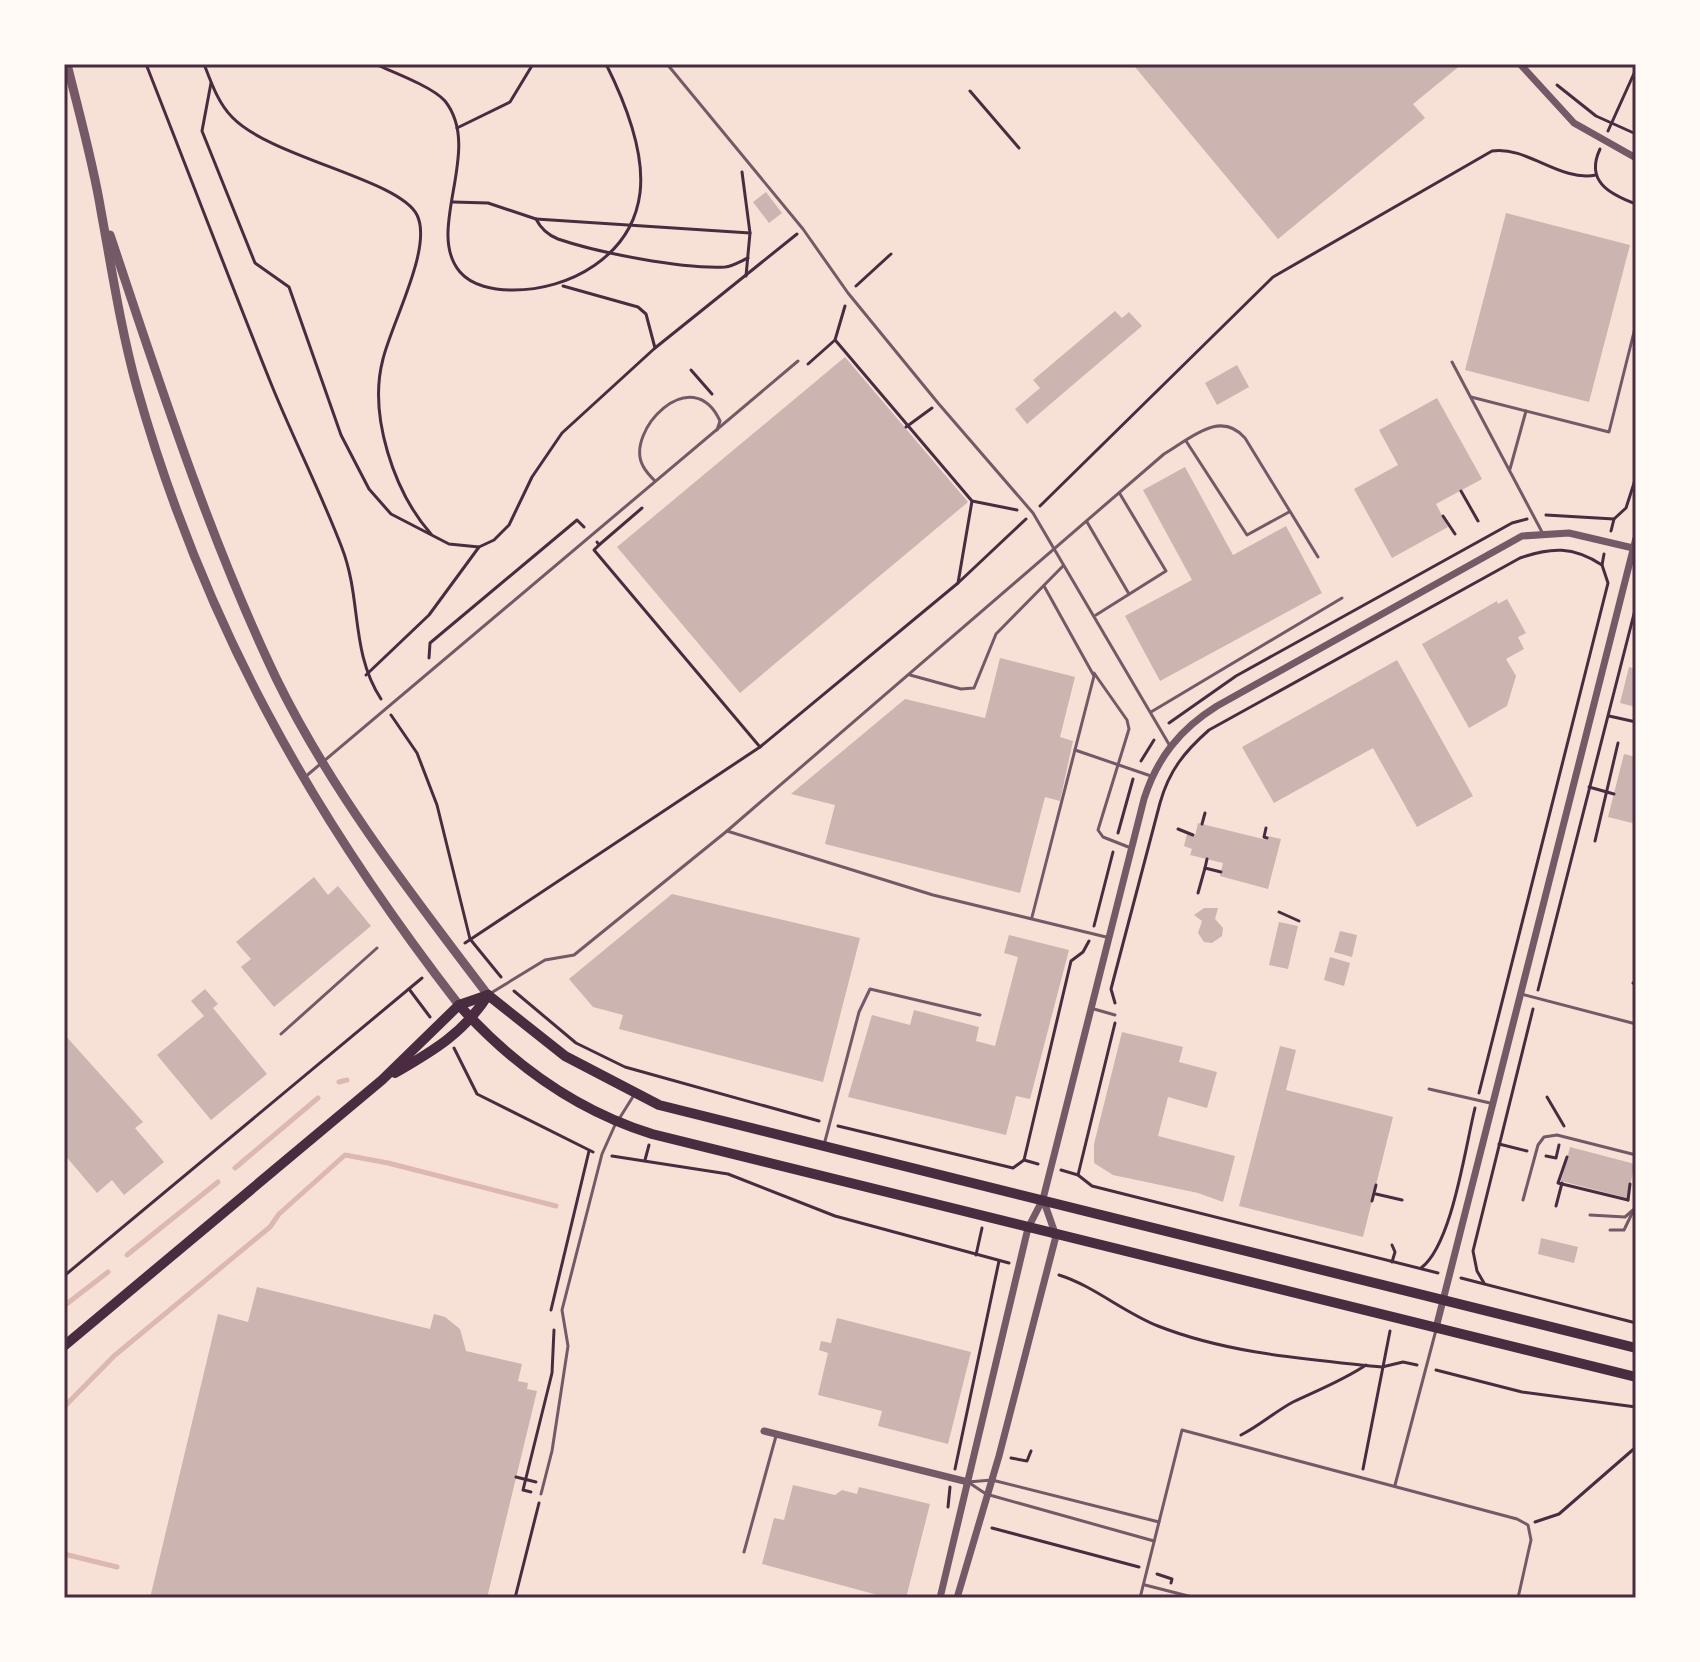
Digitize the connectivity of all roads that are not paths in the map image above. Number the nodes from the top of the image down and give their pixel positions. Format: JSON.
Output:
{"nodes":[{"id":1,"x":67,"y":64,"type":"edge"},
{"id":2,"x":667,"y":64,"type":"edge"},
{"id":3,"x":1520,"y":64,"type":"edge"},
{"id":4,"x":1636,"y":158,"type":"edge"},
{"id":5,"x":101,"y":209,"type":"junction"},
{"id":6,"x":1636,"y":324,"type":"edge"},
{"id":7,"x":798,"y":361,"type":"dead end"},
{"id":8,"x":1452,"y":362,"type":"dead end"},
{"id":9,"x":1471,"y":397,"type":"junction"},
{"id":10,"x":1526,"y":411,"type":"junction"},
{"id":11,"x":717,"y":430,"type":"junction"},
{"id":12,"x":1186,"y":441,"type":"junction"},
{"id":13,"x":1510,"y":471,"type":"junction"},
{"id":14,"x":656,"y":482,"type":"junction"},
{"id":15,"x":1120,"y":494,"type":"junction"},
{"id":16,"x":1290,"y":511,"type":"junction"},
{"id":17,"x":1087,"y":522,"type":"junction"},
{"id":18,"x":1542,"y":532,"type":"junction"},
{"id":19,"x":1636,"y":538,"type":"edge"},
{"id":20,"x":1633,"y":548,"type":"junction"},
{"id":21,"x":1055,"y":550,"type":"junction"},
{"id":22,"x":1318,"y":557,"type":"dead end"},
{"id":23,"x":1064,"y":565,"type":"junction"},
{"id":24,"x":1044,"y":586,"type":"junction"},
{"id":25,"x":1129,"y":594,"type":"junction"},
{"id":26,"x":1342,"y":598,"type":"dead end"},
{"id":27,"x":1094,"y":616,"type":"junction"},
{"id":28,"x":1094,"y":673,"type":"junction"},
{"id":29,"x":910,"y":675,"type":"junction"},
{"id":30,"x":1151,"y":712,"type":"junction"},
{"id":31,"x":1170,"y":746,"type":"junction"},
{"id":32,"x":1075,"y":750,"type":"junction"},
{"id":33,"x":323,"y":762,"type":"junction"},
{"id":34,"x":1117,"y":764,"type":"junction"},
{"id":35,"x":1152,"y":777,"type":"junction"},
{"id":36,"x":302,"y":779,"type":"junction"},
{"id":37,"x":727,"y":831,"type":"junction"},
{"id":38,"x":1131,"y":848,"type":"junction"},
{"id":39,"x":1032,"y":919,"type":"junction"},
{"id":40,"x":1108,"y":937,"type":"junction"},
{"id":41,"x":377,"y":948,"type":"dead end"},
{"id":42,"x":1521,"y":994,"type":"junction"},
{"id":43,"x":488,"y":995,"type":"junction"},
{"id":44,"x":459,"y":1005,"type":"junction"},
{"id":45,"x":1090,"y":1008,"type":"junction"},
{"id":46,"x":980,"y":1015,"type":"dead end"},
{"id":47,"x":1115,"y":1015,"type":"road end"},
{"id":48,"x":472,"y":1020,"type":"junction"},
{"id":49,"x":1636,"y":1024,"type":"edge"},
{"id":50,"x":281,"y":1034,"type":"dead end"},
{"id":51,"x":382,"y":1080,"type":"junction"},
{"id":52,"x":1429,"y":1089,"type":"dead end"},
{"id":53,"x":634,"y":1095,"type":"junction"},
{"id":54,"x":1493,"y":1104,"type":"junction"},
{"id":55,"x":616,"y":1122,"type":"junction"},
{"id":56,"x":824,"y":1147,"type":"junction"},
{"id":57,"x":1636,"y":1155,"type":"edge"},
{"id":58,"x":1043,"y":1199,"type":"junction"},
{"id":59,"x":1523,"y":1200,"type":"dead end"},
{"id":60,"x":1636,"y":1203,"type":"edge"},
{"id":61,"x":1633,"y":1210,"type":"junction"},
{"id":62,"x":1590,"y":1215,"type":"dead end"},
{"id":63,"x":1028,"y":1228,"type":"junction"},
{"id":64,"x":1610,"y":1230,"type":"dead end"},
{"id":65,"x":1056,"y":1236,"type":"junction"},
{"id":66,"x":1444,"y":1300,"type":"junction"},
{"id":67,"x":1436,"y":1328,"type":"junction"},
{"id":68,"x":64,"y":1346,"type":"edge"},
{"id":69,"x":1636,"y":1348,"type":"edge"},
{"id":70,"x":1636,"y":1377,"type":"edge"},
{"id":71,"x":764,"y":1431,"type":"dead end"},
{"id":72,"x":777,"y":1434,"type":"junction"},
{"id":73,"x":992,"y":1480,"type":"junction"},
{"id":74,"x":968,"y":1482,"type":"junction"},
{"id":75,"x":1395,"y":1485,"type":"junction"},
{"id":76,"x":541,"y":1494,"type":"road end"},
{"id":77,"x":986,"y":1494,"type":"junction"},
{"id":78,"x":1160,"y":1523,"type":"junction"},
{"id":79,"x":1155,"y":1541,"type":"junction"},
{"id":80,"x":744,"y":1552,"type":"dead end"},
{"id":81,"x":1145,"y":1585,"type":"junction"},
{"id":82,"x":940,"y":1598,"type":"edge"},
{"id":83,"x":957,"y":1598,"type":"edge"},
{"id":84,"x":1140,"y":1598,"type":"edge"},
{"id":85,"x":1196,"y":1598,"type":"edge"},
{"id":86,"x":1518,"y":1598,"type":"edge"}],
"edges":[{"from":1,"to":5,"type":"street"},
{"from":2,"to":21,"type":"lane"},
{"from":3,"to":4,"type":"street"},
{"from":5,"to":33,"type":"street"},
{"from":5,"to":36,"type":"street"},
{"from":6,"to":10,"type":"lane"},
{"from":7,"to":11,"type":"lane"},
{"from":8,"to":9,"type":"lane"},
{"from":9,"to":10,"type":"lane"},
{"from":9,"to":13,"type":"lane"},
{"from":10,"to":13,"type":"lane"},
{"from":11,"to":14,"type":"lane"},
{"from":11,"to":14,"type":"lane"},
{"from":12,"to":15,"type":"lane"},
{"from":12,"to":16,"type":"lane"},
{"from":12,"to":16,"type":"lane"},
{"from":13,"to":18,"type":"lane"},
{"from":14,"to":33,"type":"lane"},
{"from":15,"to":17,"type":"lane"},
{"from":15,"to":25,"type":"lane"},
{"from":16,"to":22,"type":"lane"},
{"from":17,"to":21,"type":"lane"},
{"from":17,"to":25,"type":"lane"},
{"from":18,"to":20,"type":"street"},
{"from":18,"to":31,"type":"street"},
{"from":19,"to":20,"type":"street"},
{"from":20,"to":42,"type":"street"},
{"from":21,"to":23,"type":"lane"},
{"from":21,"to":29,"type":"lane"},
{"from":23,"to":24,"type":"lane"},
{"from":23,"to":27,"type":"lane"},
{"from":24,"to":28,"type":"lane"},
{"from":24,"to":29,"type":"lane"},
{"from":25,"to":27,"type":"lane"},
{"from":26,"to":30,"type":"lane"},
{"from":27,"to":30,"type":"lane"},
{"from":28,"to":32,"type":"lane"},
{"from":28,"to":34,"type":"lane"},
{"from":29,"to":37,"type":"lane"},
{"from":30,"to":31,"type":"lane"},
{"from":31,"to":35,"type":"street"},
{"from":32,"to":34,"type":"lane"},
{"from":32,"to":39,"type":"lane"},
{"from":33,"to":36,"type":"lane"},
{"from":33,"to":43,"type":"street"},
{"from":34,"to":35,"type":"lane"},
{"from":34,"to":38,"type":"lane"},
{"from":35,"to":38,"type":"street"},
{"from":36,"to":44,"type":"street"},
{"from":37,"to":39,"type":"lane"},
{"from":37,"to":43,"type":"lane"},
{"from":38,"to":40,"type":"street"},
{"from":39,"to":40,"type":"lane"},
{"from":40,"to":45,"type":"street"},
{"from":41,"to":50,"type":"lane"},
{"from":42,"to":49,"type":"lane"},
{"from":42,"to":54,"type":"street"},
{"from":43,"to":44,"type":"main road"},
{"from":43,"to":48,"type":"main road"},
{"from":43,"to":53,"type":"main road"},
{"from":44,"to":48,"type":"main road"},
{"from":44,"to":51,"type":"main road"},
{"from":45,"to":47,"type":"lane"},
{"from":45,"to":58,"type":"street"},
{"from":46,"to":56,"type":"lane"},
{"from":48,"to":51,"type":"main road"},
{"from":48,"to":55,"type":"main road"},
{"from":51,"to":68,"type":"main road"},
{"from":52,"to":54,"type":"lane"},
{"from":53,"to":55,"type":"lane"},
{"from":53,"to":56,"type":"main road"},
{"from":54,"to":66,"type":"street"},
{"from":55,"to":63,"type":"main road"},
{"from":55,"to":76,"type":"lane"},
{"from":56,"to":58,"type":"main road"},
{"from":57,"to":59,"type":"lane"},
{"from":58,"to":63,"type":"street"},
{"from":58,"to":65,"type":"street"},
{"from":58,"to":66,"type":"main road"},
{"from":60,"to":61,"type":"lane"},
{"from":61,"to":62,"type":"lane"},
{"from":61,"to":64,"type":"lane"},
{"from":63,"to":65,"type":"main road"},
{"from":63,"to":74,"type":"street"},
{"from":65,"to":67,"type":"main road"},
{"from":65,"to":73,"type":"street"},
{"from":66,"to":67,"type":"street"},
{"from":66,"to":69,"type":"main road"},
{"from":67,"to":70,"type":"main road"},
{"from":67,"to":75,"type":"lane"},
{"from":71,"to":72,"type":"street"},
{"from":72,"to":74,"type":"street"},
{"from":72,"to":80,"type":"lane"},
{"from":73,"to":74,"type":"lane"},
{"from":73,"to":77,"type":"street"},
{"from":73,"to":78,"type":"lane"},
{"from":74,"to":77,"type":"lane"},
{"from":74,"to":82,"type":"street"},
{"from":75,"to":78,"type":"lane"},
{"from":75,"to":86,"type":"lane"},
{"from":77,"to":79,"type":"lane"},
{"from":77,"to":83,"type":"street"},
{"from":78,"to":79,"type":"lane"},
{"from":79,"to":81,"type":"lane"},
{"from":81,"to":84,"type":"lane"},
{"from":81,"to":85,"type":"lane"}]}
